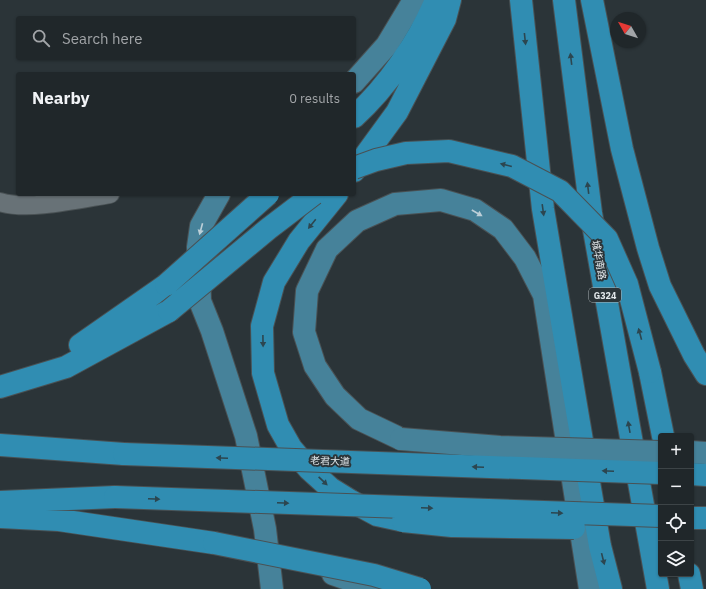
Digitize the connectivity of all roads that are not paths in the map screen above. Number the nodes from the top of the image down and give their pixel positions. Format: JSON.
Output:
{"nodes":[{"id":1,"x":414,"y":0,"type":"edge"},
{"id":2,"x":436,"y":0,"type":"edge"},
{"id":3,"x":450,"y":0,"type":"edge"},
{"id":4,"x":521,"y":0,"type":"edge"},
{"id":5,"x":564,"y":0,"type":"edge"},
{"id":6,"x":592,"y":0,"type":"edge"},
{"id":7,"x":356,"y":80,"type":"edge"},
{"id":8,"x":356,"y":115,"type":"edge"},
{"id":9,"x":356,"y":167,"type":"edge"},
{"id":10,"x":356,"y":169,"type":"edge"},
{"id":11,"x":97,"y":196,"type":"edge"},
{"id":12,"x":218,"y":196,"type":"edge"},
{"id":13,"x":266,"y":196,"type":"edge"},
{"id":14,"x":311,"y":196,"type":"edge"},
{"id":15,"x":335,"y":196,"type":"edge"},
{"id":16,"x":0,"y":202,"type":"edge"},
{"id":17,"x":706,"y":374,"type":"edge"},
{"id":18,"x":5,"y":385,"type":"edge"},
{"id":19,"x":661,"y":433,"type":"edge"},
{"id":20,"x":0,"y":445,"type":"edge"},
{"id":21,"x":568,"y":449,"type":"edge"},
{"id":22,"x":568,"y":449,"type":"edge"},
{"id":23,"x":568,"y":449,"type":"edge"},
{"id":24,"x":568,"y":449,"type":"edge"},
{"id":25,"x":658,"y":452,"type":"edge"},
{"id":26,"x":694,"y":452,"type":"edge"},
{"id":27,"x":706,"y":453,"type":"edge"},
{"id":28,"x":658,"y":473,"type":"edge"},
{"id":29,"x":694,"y":474,"type":"edge"},
{"id":30,"x":706,"y":475,"type":"edge"},
{"id":31,"x":0,"y":502,"type":"edge"},
{"id":32,"x":658,"y":516,"type":"edge"},
{"id":33,"x":0,"y":517,"type":"edge"},
{"id":34,"x":694,"y":518,"type":"edge"},
{"id":35,"x":706,"y":518,"type":"edge"},
{"id":36,"x":658,"y":530,"type":"edge"},
{"id":37,"x":694,"y":531,"type":"edge"},
{"id":38,"x":706,"y":531,"type":"edge"},
{"id":39,"x":293,"y":559,"type":"junction"},
{"id":40,"x":690,"y":577,"type":"edge"},
{"id":41,"x":272,"y":589,"type":"edge"},
{"id":42,"x":376,"y":589,"type":"edge"},
{"id":43,"x":420,"y":589,"type":"edge"},
{"id":44,"x":590,"y":589,"type":"edge"},
{"id":45,"x":611,"y":589,"type":"edge"},
{"id":46,"x":658,"y":589,"type":"edge"},
{"id":47,"x":692,"y":589,"type":"edge"}],
"edges":[{"from":1,"to":7,"type":"main road"},
{"from":2,"to":8,"type":"highway"},
{"from":3,"to":9,"type":"highway"},
{"from":4,"to":45,"type":"highway","one_way":true},
{"from":46,"to":5,"type":"highway","name":"城华南路","number":"G324","one_way":true},
{"from":6,"to":17,"type":"highway"},
{"from":19,"to":10,"type":"highway","one_way":true,"bridge":true},
{"from":11,"to":16,"type":"street"},
{"from":12,"to":41,"type":"main road","one_way":true},
{"from":13,"to":18,"type":"highway","bridge":true},
{"from":14,"to":18,"type":"highway","bridge":true},
{"from":15,"to":36,"type":"highway","one_way":true,"bridge":true},
{"from":28,"to":20,"type":"highway","name":"老君大道","one_way":true,"bridge":true},
{"from":25,"to":21,"type":"main road","one_way":true,"bridge":true},
{"from":22,"to":23,"type":"main road","one_way":true,"bridge":true},
{"from":24,"to":44,"type":"main road","one_way":true,"bridge":true},
{"from":26,"to":27,"type":"main road"},
{"from":29,"to":30,"type":"highway"},
{"from":31,"to":32,"type":"highway","one_way":true,"bridge":true},
{"from":33,"to":39,"type":"highway","bridge":true},
{"from":34,"to":35,"type":"highway"},
{"from":37,"to":38,"type":"highway"},
{"from":39,"to":42,"type":"main road"},
{"from":39,"to":43,"type":"highway","bridge":true},
{"from":40,"to":47,"type":"highway"}]}
